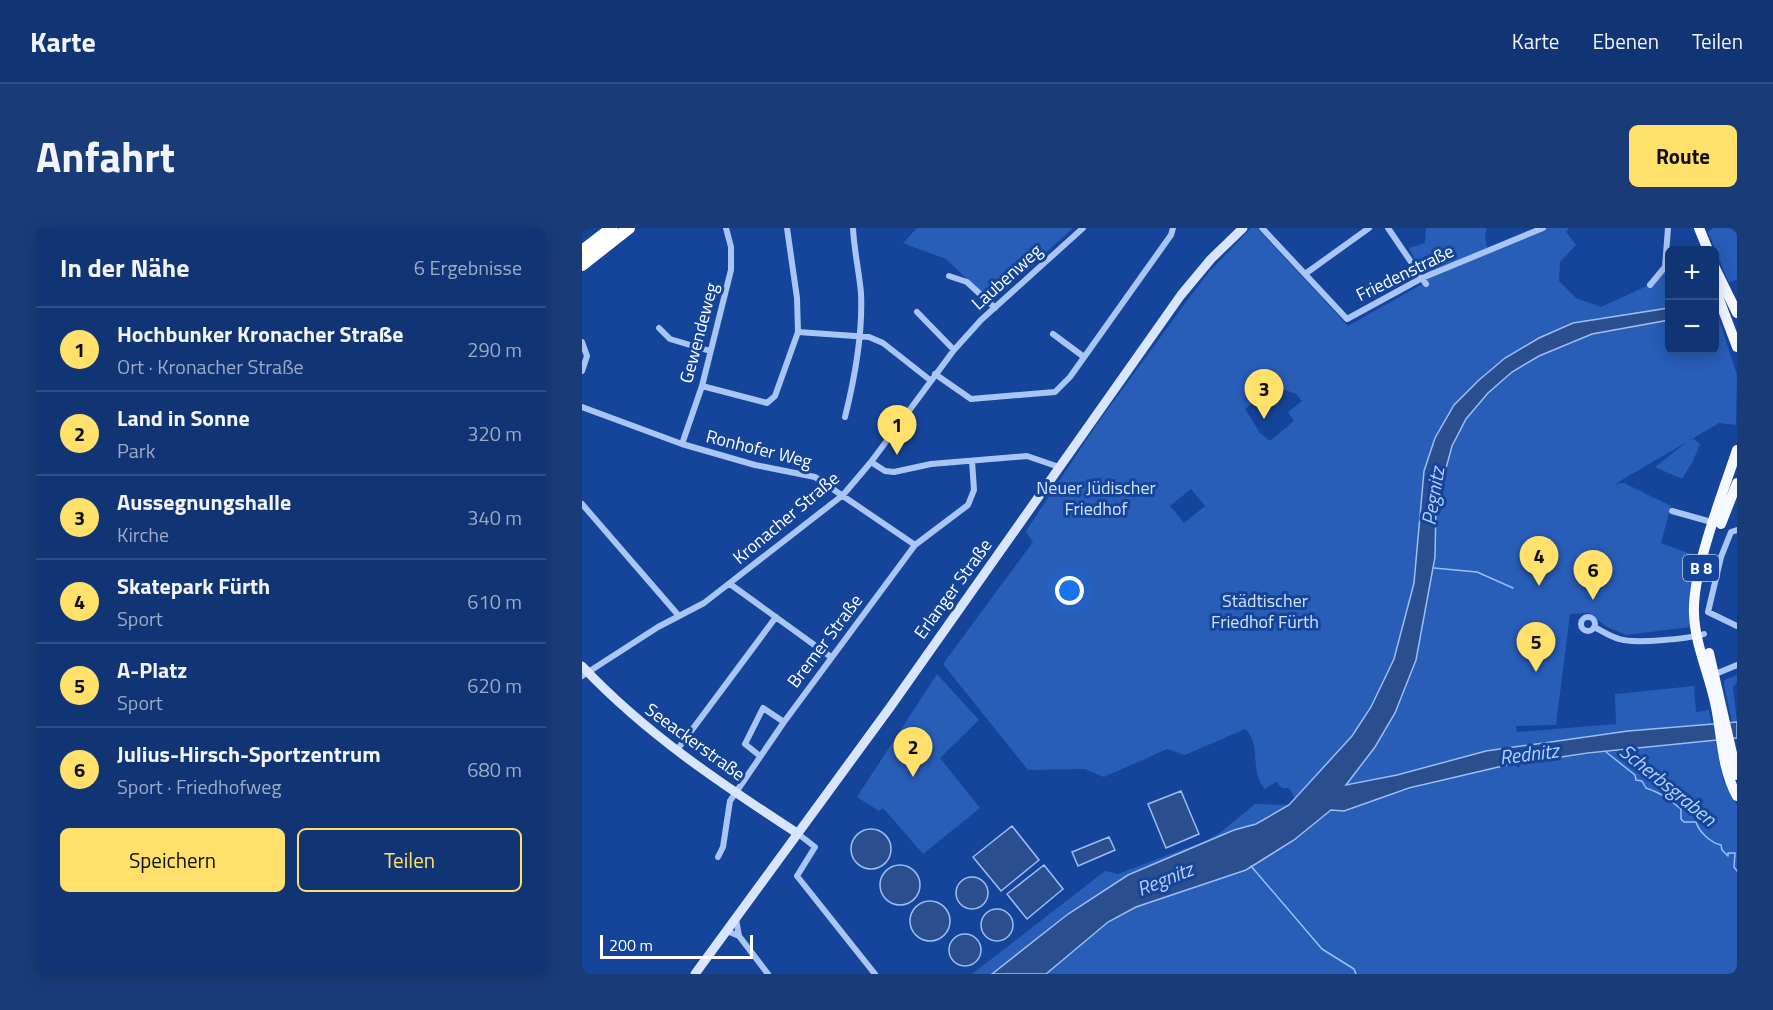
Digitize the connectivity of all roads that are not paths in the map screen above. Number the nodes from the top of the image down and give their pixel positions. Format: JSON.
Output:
{"nodes":[{"id":1,"x":612,"y":228,"type":"edge"},
{"id":2,"x":629,"y":228,"type":"edge"},
{"id":3,"x":726,"y":228,"type":"edge"},
{"id":4,"x":787,"y":228,"type":"edge"},
{"id":5,"x":853,"y":228,"type":"edge"},
{"id":6,"x":1083,"y":228,"type":"edge"},
{"id":7,"x":1173,"y":228,"type":"edge"},
{"id":8,"x":1243,"y":228,"type":"edge"},
{"id":9,"x":1262,"y":228,"type":"edge"},
{"id":10,"x":1369,"y":228,"type":"edge"},
{"id":11,"x":1388,"y":228,"type":"edge"},
{"id":12,"x":1543,"y":228,"type":"edge"},
{"id":13,"x":1668,"y":228,"type":"edge"},
{"id":14,"x":1696,"y":230,"type":"edge"},
{"id":15,"x":1699,"y":246,"type":"edge"},
{"id":16,"x":1706,"y":246,"type":"edge"},
{"id":17,"x":582,"y":251,"type":"edge"},
{"id":18,"x":582,"y":265,"type":"edge"},
{"id":19,"x":1305,"y":274,"type":"junction"},
{"id":20,"x":949,"y":276,"type":"dead end"},
{"id":21,"x":1719,"y":276,"type":"edge"},
{"id":22,"x":1424,"y":281,"type":"junction"},
{"id":23,"x":1650,"y":285,"type":"dead end"},
{"id":24,"x":1719,"y":299,"type":"edge"},
{"id":25,"x":995,"y":308,"type":"junction"},
{"id":26,"x":917,"y":312,"type":"dead end"},
{"id":27,"x":1737,"y":313,"type":"edge"},
{"id":28,"x":659,"y":328,"type":"dead end"},
{"id":29,"x":798,"y":332,"type":"junction"},
{"id":30,"x":1053,"y":334,"type":"dead end"},
{"id":31,"x":859,"y":336,"type":"junction"},
{"id":32,"x":583,"y":344,"type":"edge"},
{"id":33,"x":1737,"y":347,"type":"edge"},
{"id":34,"x":954,"y":350,"type":"junction"},
{"id":35,"x":710,"y":351,"type":"junction"},
{"id":36,"x":1084,"y":357,"type":"junction"},
{"id":37,"x":582,"y":371,"type":"edge"},
{"id":38,"x":932,"y":377,"type":"junction"},
{"id":39,"x":702,"y":386,"type":"junction"},
{"id":40,"x":582,"y":407,"type":"edge"},
{"id":41,"x":845,"y":417,"type":"dead end"},
{"id":42,"x":682,"y":444,"type":"junction"},
{"id":43,"x":1737,"y":450,"type":"edge"},
{"id":44,"x":972,"y":461,"type":"junction"},
{"id":45,"x":871,"y":462,"type":"junction"},
{"id":46,"x":1059,"y":467,"type":"junction"},
{"id":47,"x":1737,"y":483,"type":"edge"},
{"id":48,"x":843,"y":495,"type":"junction"},
{"id":49,"x":582,"y":504,"type":"edge"},
{"id":50,"x":1729,"y":504,"type":"edge"},
{"id":51,"x":1672,"y":511,"type":"dead end"},
{"id":52,"x":1717,"y":524,"type":"junction"},
{"id":53,"x":1737,"y":530,"type":"edge"},
{"id":54,"x":915,"y":545,"type":"junction"},
{"id":55,"x":730,"y":584,"type":"junction"},
{"id":56,"x":680,"y":616,"type":"junction"},
{"id":57,"x":776,"y":617,"type":"junction"},
{"id":58,"x":1737,"y":626,"type":"edge"},
{"id":59,"x":1594,"y":627,"type":"dead end"},
{"id":60,"x":1700,"y":635,"type":"junction"},
{"id":61,"x":831,"y":657,"type":"junction"},
{"id":62,"x":1737,"y":665,"type":"edge"},
{"id":63,"x":584,"y":671,"type":"edge"},
{"id":64,"x":1712,"y":675,"type":"junction"},
{"id":65,"x":784,"y":722,"type":"junction"},
{"id":66,"x":1727,"y":747,"type":"junction"},
{"id":67,"x":677,"y":750,"type":"junction"},
{"id":68,"x":760,"y":756,"type":"junction"},
{"id":69,"x":1737,"y":775,"type":"edge"},
{"id":70,"x":736,"y":793,"type":"junction"},
{"id":71,"x":1737,"y":796,"type":"edge"},
{"id":72,"x":797,"y":832,"type":"junction"},
{"id":73,"x":718,"y":857,"type":"dead end"},
{"id":74,"x":736,"y":919,"type":"junction"},
{"id":75,"x":727,"y":931,"type":"junction"},
{"id":76,"x":739,"y":936,"type":"junction"},
{"id":77,"x":695,"y":974,"type":"edge"},
{"id":78,"x":768,"y":974,"type":"edge"},
{"id":79,"x":875,"y":974,"type":"edge"}],
"edges":[{"from":1,"to":17,"type":"highway"},
{"from":2,"to":18,"type":"highway"},
{"from":3,"to":35,"type":"street","name":"Gewendeweg"},
{"from":4,"to":29,"type":"street"},
{"from":5,"to":31,"type":"street"},
{"from":6,"to":25,"type":"street","name":"Laubenweg"},
{"from":7,"to":36,"type":"street"},
{"from":8,"to":46,"type":"main road","name":"Erlanger Straße"},
{"from":9,"to":19,"type":"street"},
{"from":10,"to":19,"type":"street"},
{"from":11,"to":22,"type":"street"},
{"from":12,"to":22,"type":"street","name":"Friedenstraße"},
{"from":13,"to":23,"type":"street"},
{"from":14,"to":15,"type":"main road"},
{"from":14,"to":16,"type":"main road"},
{"from":19,"to":22,"type":"street","name":"Friedenstraße"},
{"from":20,"to":25,"type":"street"},
{"from":21,"to":27,"type":"main road"},
{"from":24,"to":33,"type":"main road"},
{"from":25,"to":34,"type":"street","name":"Laubenweg"},
{"from":26,"to":34,"type":"street"},
{"from":28,"to":35,"type":"street"},
{"from":29,"to":31,"type":"street"},
{"from":29,"to":39,"type":"street"},
{"from":30,"to":36,"type":"street"},
{"from":31,"to":38,"type":"street"},
{"from":31,"to":41,"type":"street"},
{"from":32,"to":37,"type":"street"},
{"from":34,"to":38,"type":"street","name":"Laubenweg"},
{"from":35,"to":39,"type":"street","name":"Gewendeweg"},
{"from":36,"to":38,"type":"street"},
{"from":38,"to":45,"type":"street","name":"Laubenweg"},
{"from":39,"to":42,"type":"street","name":"Gewendeweg"},
{"from":40,"to":42,"type":"street","name":"Ronhofer Weg"},
{"from":42,"to":48,"type":"street","name":"Ronhofer Weg"},
{"from":43,"to":50,"type":"main road","number":"B 8"},
{"from":44,"to":45,"type":"street"},
{"from":44,"to":46,"type":"street"},
{"from":44,"to":54,"type":"street","name":"Bremer Straße"},
{"from":45,"to":48,"type":"street","name":"Kronacher Straße"},
{"from":46,"to":72,"type":"main road","name":"Erlanger Straße"},
{"from":47,"to":50,"type":"main road","number":"B 8"},
{"from":48,"to":54,"type":"street","name":"Ronhofer Weg"},
{"from":48,"to":55,"type":"street","name":"Kronacher Straße"},
{"from":49,"to":56,"type":"street"},
{"from":50,"to":52,"type":"main road","number":"B 8"},
{"from":51,"to":52,"type":"street"},
{"from":52,"to":60,"type":"main road","number":"B 8"},
{"from":53,"to":58,"type":"street"},
{"from":54,"to":61,"type":"street","name":"Bremer Straße"},
{"from":55,"to":56,"type":"street","name":"Kronacher Straße"},
{"from":55,"to":57,"type":"street"},
{"from":56,"to":63,"type":"street","name":"Kronacher Straße"},
{"from":57,"to":61,"type":"street"},
{"from":57,"to":67,"type":"street"},
{"from":59,"to":60,"type":"street"},
{"from":60,"to":64,"type":"main road","number":"B 8"},
{"from":61,"to":65,"type":"street","name":"Bremer Straße"},
{"from":62,"to":64,"type":"street"},
{"from":63,"to":67,"type":"main road","name":"Seeackerstraße"},
{"from":64,"to":66,"type":"main road","number":"B 8"},
{"from":65,"to":68,"type":"street","name":"Bremer Straße"},
{"from":65,"to":68,"type":"street"},
{"from":66,"to":69,"type":"main road","number":"B 8"},
{"from":66,"to":71,"type":"main road","number":"B 8"},
{"from":67,"to":70,"type":"main road","name":"Seeackerstraße"},
{"from":68,"to":70,"type":"street","name":"Bremer Straße"},
{"from":70,"to":72,"type":"main road","name":"Seeackerstraße"},
{"from":70,"to":73,"type":"street","name":"Bremer Straße"},
{"from":72,"to":74,"type":"main road","name":"Erlanger Straße"},
{"from":72,"to":79,"type":"street"},
{"from":74,"to":75,"type":"main road","name":"Erlanger Straße"},
{"from":74,"to":76,"type":"street"},
{"from":75,"to":76,"type":"street"},
{"from":75,"to":77,"type":"main road","name":"Erlanger Straße"},
{"from":76,"to":78,"type":"street"}]}
